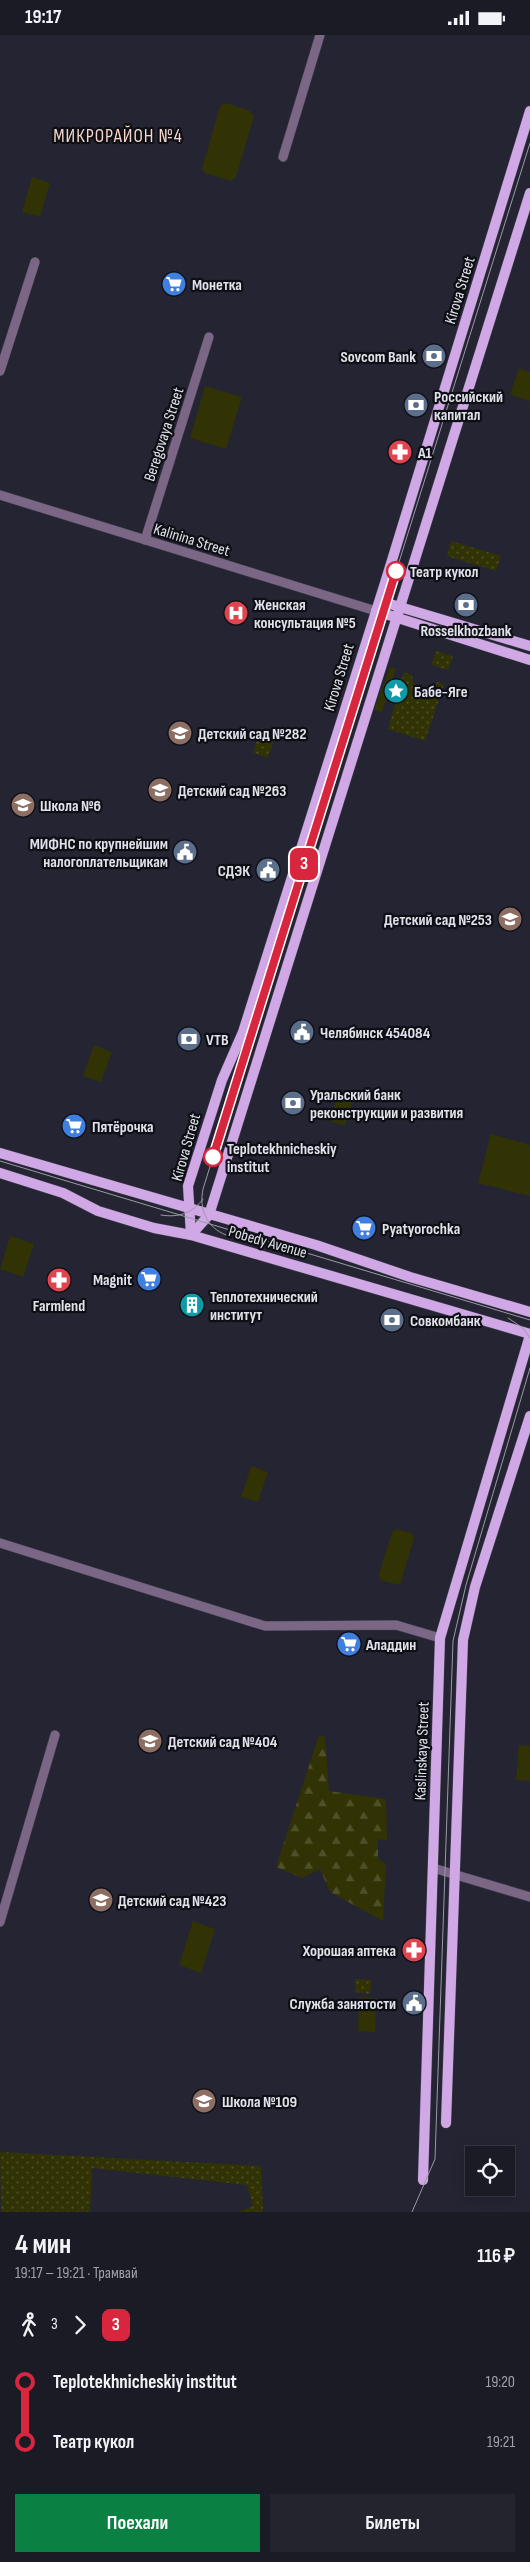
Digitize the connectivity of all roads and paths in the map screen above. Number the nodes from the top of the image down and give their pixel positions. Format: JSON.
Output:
{"nodes":[{"id":1,"x":320,"y":35,"type":"edge"},
{"id":2,"x":530,"y":111,"type":"edge"},
{"id":3,"x":283,"y":157,"type":"dead end"},
{"id":4,"x":530,"y":193,"type":"edge"},
{"id":5,"x":35,"y":262,"type":"dead end"},
{"id":6,"x":210,"y":337,"type":"dead end"},
{"id":7,"x":0,"y":371,"type":"edge"},
{"id":8,"x":0,"y":495,"type":"edge"},
{"id":9,"x":145,"y":540,"type":"junction"},
{"id":10,"x":400,"y":606,"type":"junction"},
{"id":11,"x":376,"y":611,"type":"junction"},
{"id":12,"x":396,"y":617,"type":"junction"},
{"id":13,"x":530,"y":646,"type":"edge"},
{"id":14,"x":530,"y":660,"type":"edge"},
{"id":15,"x":0,"y":1153,"type":"edge"},
{"id":16,"x":0,"y":1173,"type":"edge"},
{"id":17,"x":188,"y":1209,"type":"junction"},
{"id":18,"x":209,"y":1215,"type":"junction"},
{"id":19,"x":191,"y":1235,"type":"junction"},
{"id":20,"x":530,"y":1312,"type":"edge"},
{"id":21,"x":530,"y":1335,"type":"edge"},
{"id":22,"x":530,"y":1416,"type":"edge"},
{"id":23,"x":0,"y":1543,"type":"edge"},
{"id":24,"x":440,"y":1638,"type":"junction"},
{"id":25,"x":55,"y":1735,"type":"dead end"},
{"id":26,"x":433,"y":1868,"type":"junction"},
{"id":27,"x":455,"y":1875,"type":"junction"},
{"id":28,"x":530,"y":1897,"type":"edge"},
{"id":29,"x":0,"y":1922,"type":"edge"},
{"id":30,"x":446,"y":2123,"type":"dead end"},
{"id":31,"x":423,"y":2180,"type":"dead end"}],
"edges":[{"from":1,"to":3,"type":"street"},
{"from":2,"to":11,"type":"main road","name":"Kirova Street"},
{"from":4,"to":10,"type":"main road"},
{"from":5,"to":7,"type":"street"},
{"from":6,"to":9,"type":"street","name":"Beregovaya Street"},
{"from":8,"to":9,"type":"street","name":"Kalinina Street"},
{"from":9,"to":11,"type":"street","name":"Kalinina Street"},
{"from":10,"to":11,"type":"main road"},
{"from":10,"to":12,"type":"main road"},
{"from":10,"to":13,"type":"main road"},
{"from":11,"to":12,"type":"main road","name":"Kalinina Street"},
{"from":11,"to":17,"type":"main road","name":"Kirova Street"},
{"from":12,"to":14,"type":"main road","name":"Kalinina Street"},
{"from":12,"to":18,"type":"main road"},
{"from":15,"to":17,"type":"main road","name":"Pobedy Avenue"},
{"from":16,"to":19,"type":"main road","name":"Pobedy Avenue"},
{"from":17,"to":18,"type":"main road","name":"Pobedy Avenue"},
{"from":17,"to":19,"type":"main road","name":"Kirova Street"},
{"from":18,"to":19,"type":"main road"},
{"from":18,"to":20,"type":"main road","name":"Pobedy Avenue"},
{"from":19,"to":21,"type":"main road","name":"Pobedy Avenue"},
{"from":21,"to":24,"type":"main road","name":"Kaslinskaya Street"},
{"from":22,"to":27,"type":"main road"},
{"from":23,"to":24,"type":"street"},
{"from":24,"to":26,"type":"main road","name":"Kaslinskaya Street"},
{"from":25,"to":29,"type":"street"},
{"from":26,"to":27,"type":"street"},
{"from":26,"to":31,"type":"main road","name":"Kaslinskaya Street"},
{"from":27,"to":28,"type":"street"},
{"from":27,"to":30,"type":"main road"}]}
